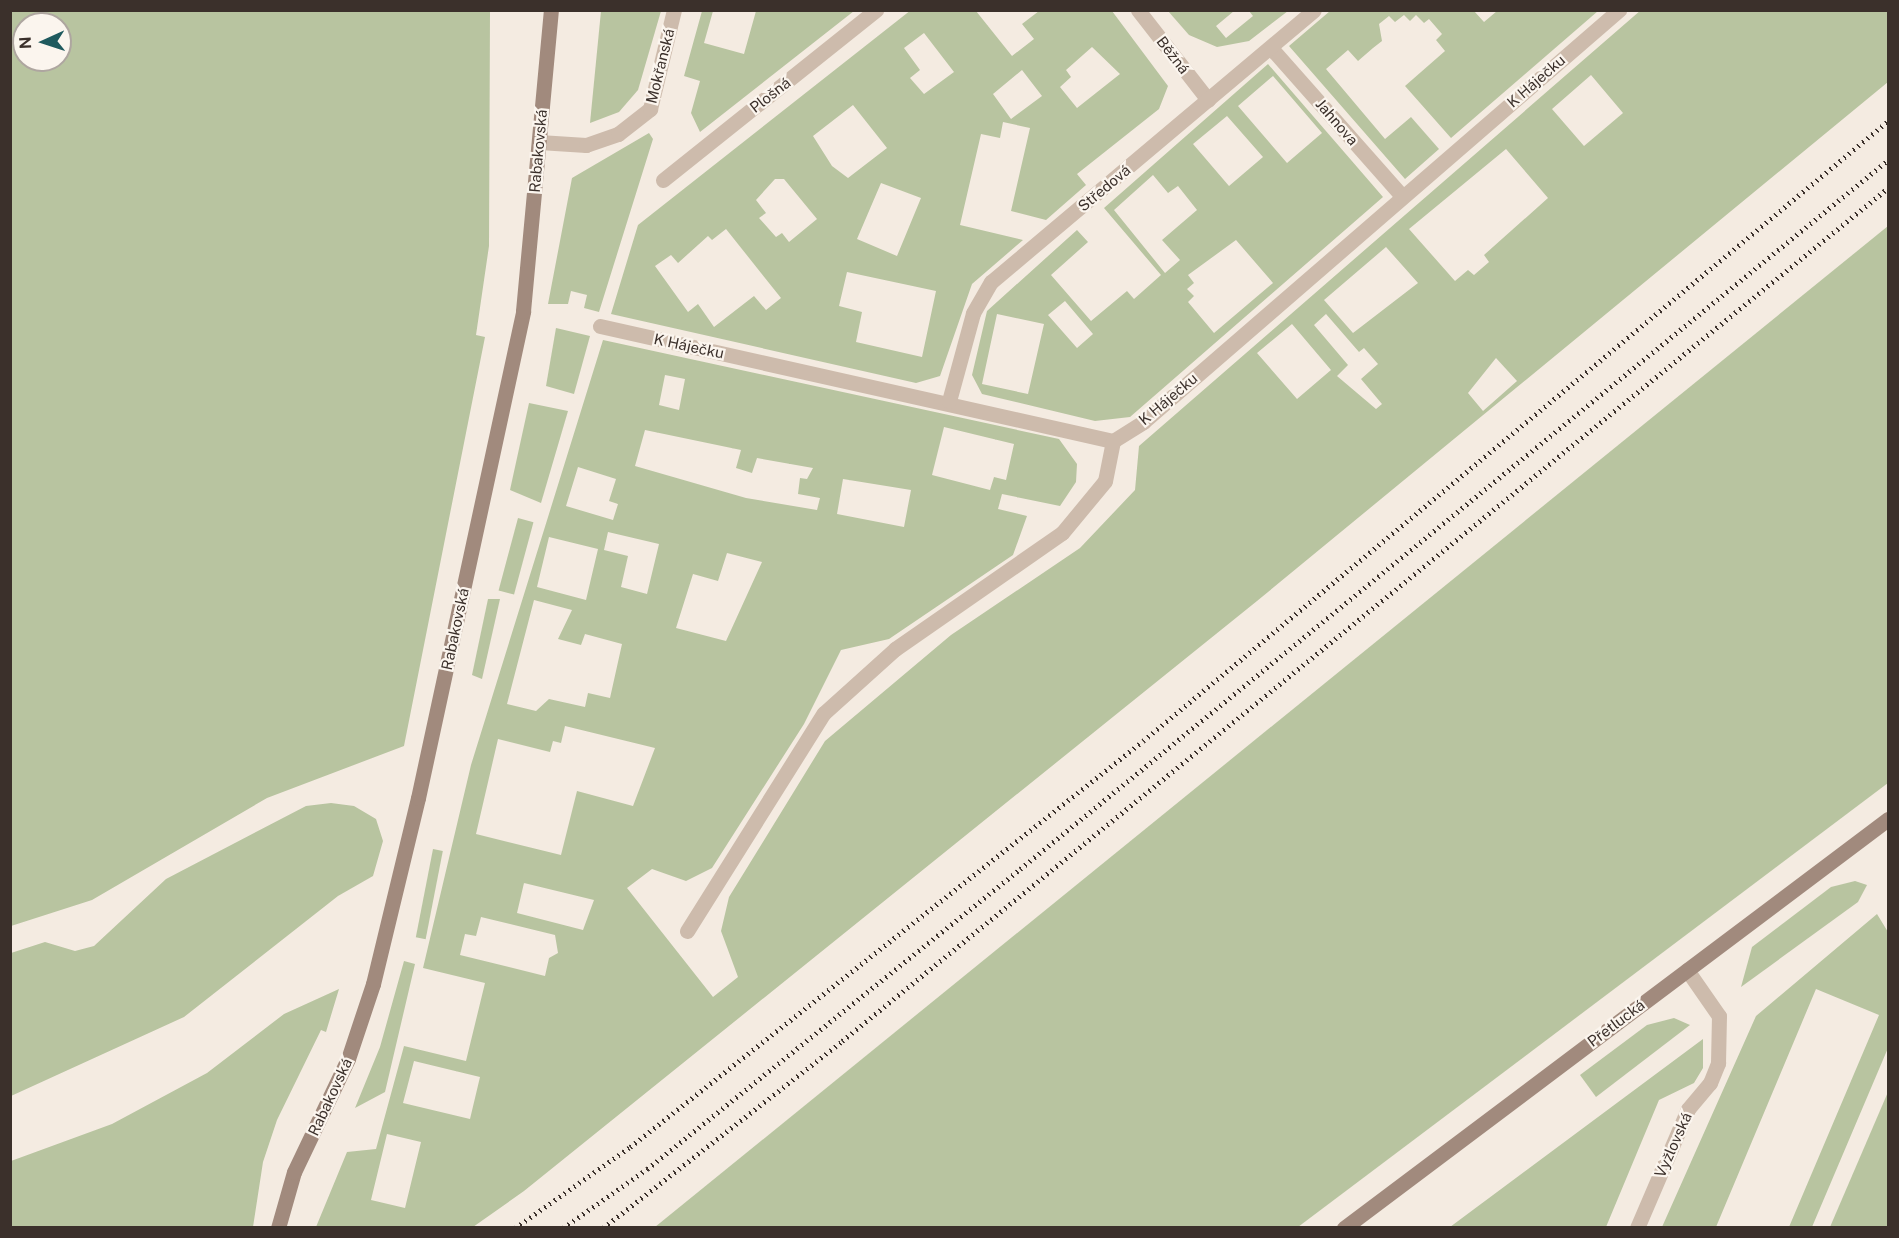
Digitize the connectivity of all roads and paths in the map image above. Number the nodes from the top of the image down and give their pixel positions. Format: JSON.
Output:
{"nodes":[{"id":1,"x":551,"y":10,"type":"edge"},
{"id":2,"x":674,"y":10,"type":"edge"},
{"id":3,"x":876,"y":10,"type":"edge"},
{"id":4,"x":1138,"y":10,"type":"edge"},
{"id":5,"x":1314,"y":10,"type":"edge"},
{"id":6,"x":1618,"y":10,"type":"edge"},
{"id":7,"x":1271,"y":48,"type":"junction"},
{"id":8,"x":1208,"y":100,"type":"junction"},
{"id":9,"x":539,"y":141,"type":"junction"},
{"id":10,"x":663,"y":180,"type":"dead end"},
{"id":11,"x":1402,"y":196,"type":"junction"},
{"id":12,"x":600,"y":326,"type":"dead end"},
{"id":13,"x":949,"y":401,"type":"junction"},
{"id":14,"x":1113,"y":441,"type":"junction"},
{"id":15,"x":1888,"y":819,"type":"edge"},
{"id":16,"x":687,"y":931,"type":"dead end"},
{"id":17,"x":1687,"y":970,"type":"junction"},
{"id":18,"x":278,"y":1227,"type":"edge"},
{"id":19,"x":1344,"y":1227,"type":"edge"},
{"id":20,"x":1637,"y":1227,"type":"edge"}],
"edges":[{"from":1,"to":9,"type":"main road","name":"Rabakovská"},
{"from":2,"to":9,"type":"street","name":"Mokřanská"},
{"from":3,"to":10,"type":"street","name":"Plošná"},
{"from":4,"to":8,"type":"street","name":"Běžná"},
{"from":5,"to":7,"type":"street","name":"Středová"},
{"from":6,"to":11,"type":"street","name":"K Háječku"},
{"from":7,"to":8,"type":"street","name":"Středová"},
{"from":7,"to":11,"type":"street","name":"Jahnova"},
{"from":8,"to":13,"type":"street","name":"Středová"},
{"from":9,"to":18,"type":"main road","name":"Rabakovská"},
{"from":11,"to":14,"type":"street","name":"K Háječku"},
{"from":12,"to":13,"type":"street","name":"K Háječku"},
{"from":13,"to":14,"type":"street","name":"K Háječku"},
{"from":14,"to":16,"type":"street"},
{"from":15,"to":17,"type":"main road","name":"Přetlucká"},
{"from":17,"to":19,"type":"main road","name":"Přetlucká"},
{"from":17,"to":20,"type":"street","name":"Vyžlovská"}]}
